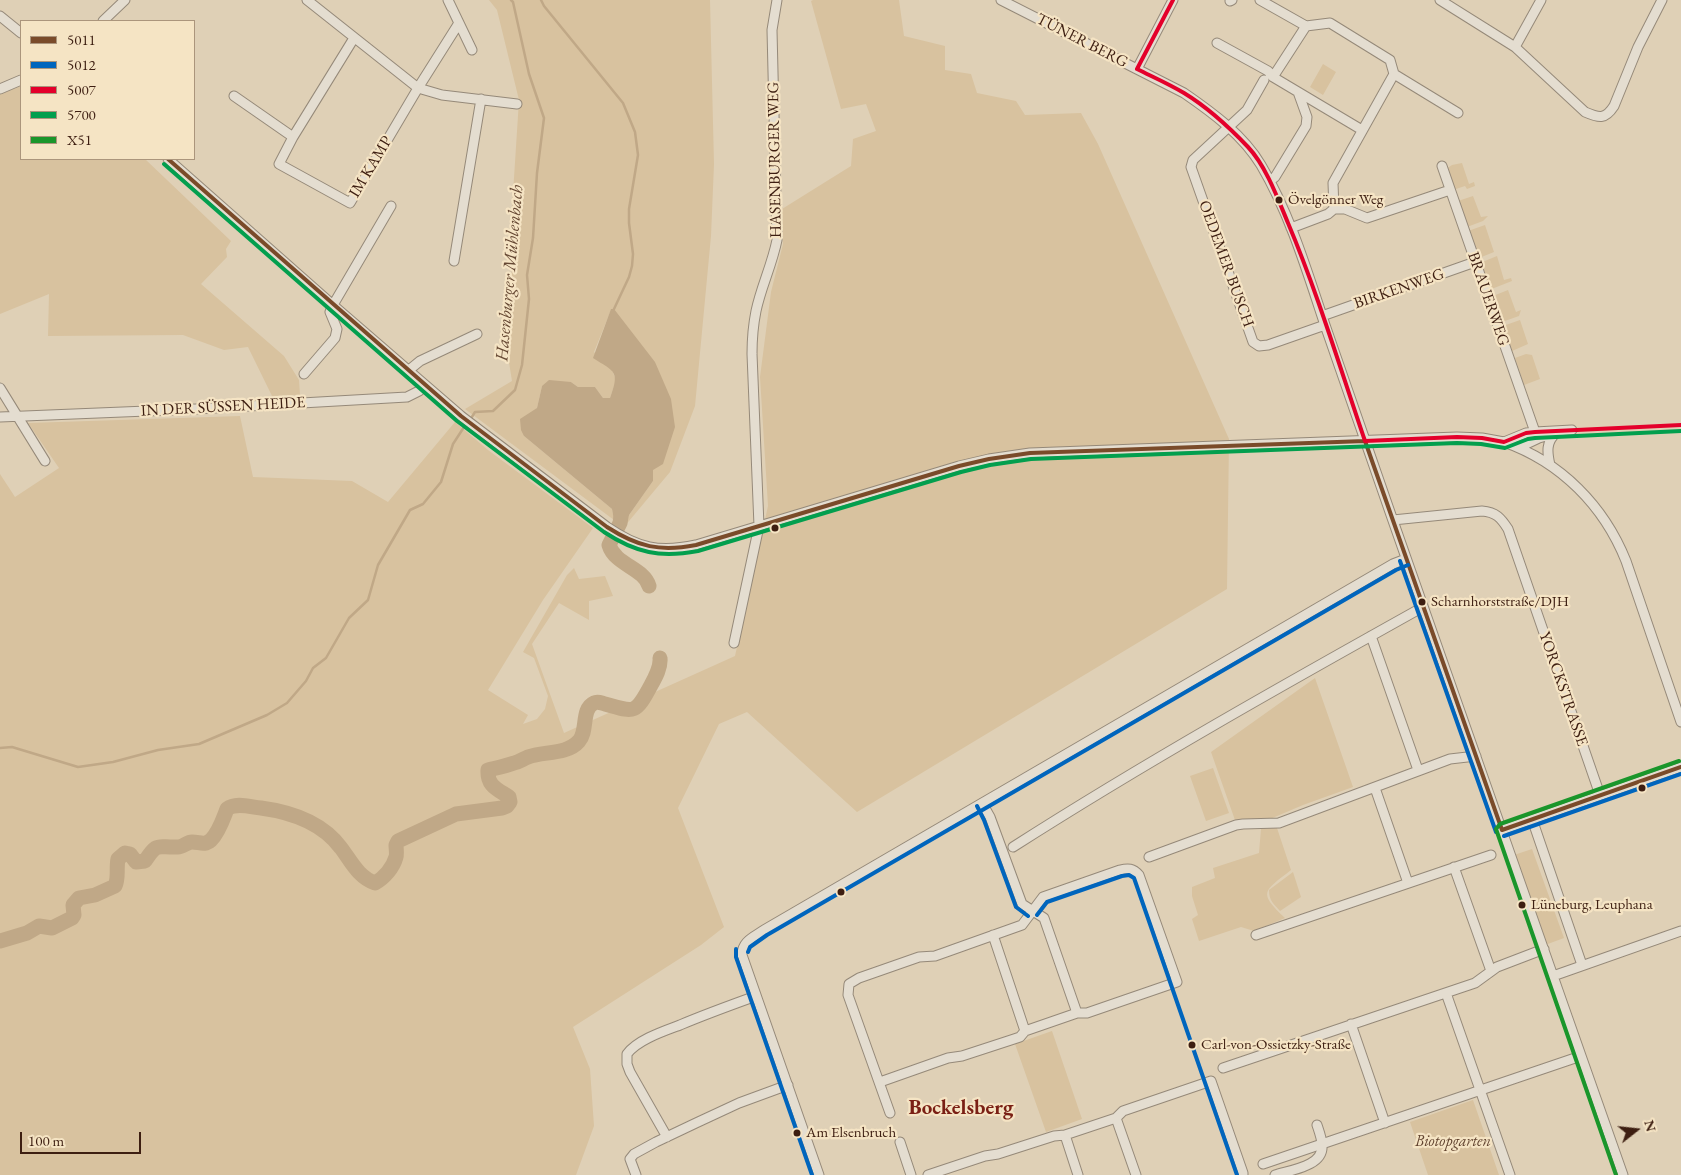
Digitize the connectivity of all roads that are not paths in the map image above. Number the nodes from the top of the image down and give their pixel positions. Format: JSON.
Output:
{"nodes":[{"id":1,"x":125,"y":0,"type":"edge"},
{"id":2,"x":307,"y":0,"type":"edge"},
{"id":3,"x":448,"y":0,"type":"edge"},
{"id":4,"x":777,"y":0,"type":"edge"},
{"id":5,"x":1001,"y":0,"type":"edge"},
{"id":6,"x":1173,"y":0,"type":"edge"},
{"id":7,"x":1260,"y":0,"type":"edge"},
{"id":8,"x":1440,"y":0,"type":"edge"},
{"id":9,"x":1541,"y":0,"type":"edge"},
{"id":10,"x":1662,"y":0,"type":"edge"},
{"id":11,"x":0,"y":16,"type":"edge"},
{"id":12,"x":104,"y":20,"type":"edge"},
{"id":13,"x":459,"y":23,"type":"junction"},
{"id":14,"x":1306,"y":26,"type":"junction"},
{"id":15,"x":20,"y":32,"type":"edge"},
{"id":16,"x":354,"y":38,"type":"junction"},
{"id":17,"x":1217,"y":43,"type":"dead end"},
{"id":18,"x":1515,"y":47,"type":"junction"},
{"id":19,"x":472,"y":50,"type":"dead end"},
{"id":20,"x":1136,"y":69,"type":"junction"},
{"id":21,"x":1394,"y":74,"type":"junction"},
{"id":22,"x":1268,"y":78,"type":"junction"},
{"id":23,"x":20,"y":80,"type":"edge"},
{"id":24,"x":418,"y":88,"type":"junction"},
{"id":25,"x":0,"y":89,"type":"edge"},
{"id":26,"x":1298,"y":92,"type":"junction"},
{"id":27,"x":234,"y":96,"type":"dead end"},
{"id":28,"x":481,"y":99,"type":"junction"},
{"id":29,"x":517,"y":104,"type":"dead end"},
{"id":30,"x":1458,"y":113,"type":"dead end"},
{"id":31,"x":1228,"y":126,"type":"junction"},
{"id":32,"x":1362,"y":130,"type":"junction"},
{"id":33,"x":294,"y":137,"type":"junction"},
{"id":34,"x":169,"y":160,"type":"edge"},
{"id":35,"x":1442,"y":166,"type":"dead end"},
{"id":36,"x":1270,"y":181,"type":"junction"},
{"id":37,"x":1450,"y":190,"type":"junction"},
{"id":38,"x":391,"y":206,"type":"dead end"},
{"id":39,"x":1334,"y":209,"type":"junction"},
{"id":40,"x":1291,"y":228,"type":"junction"},
{"id":41,"x":454,"y":261,"type":"dead end"},
{"id":42,"x":1475,"y":262,"type":"junction"},
{"id":43,"x":333,"y":305,"type":"junction"},
{"id":44,"x":1324,"y":321,"type":"junction"},
{"id":45,"x":477,"y":334,"type":"dead end"},
{"id":46,"x":409,"y":370,"type":"junction"},
{"id":47,"x":304,"y":374,"type":"dead end"},
{"id":48,"x":425,"y":384,"type":"junction"},
{"id":49,"x":0,"y":388,"type":"edge"},
{"id":50,"x":0,"y":416,"type":"edge"},
{"id":51,"x":17,"y":416,"type":"junction"},
{"id":52,"x":1572,"y":430,"type":"dead end"},
{"id":53,"x":1557,"y":432,"type":"junction"},
{"id":54,"x":1530,"y":433,"type":"junction"},
{"id":55,"x":1365,"y":441,"type":"junction"},
{"id":56,"x":1504,"y":442,"type":"junction"},
{"id":57,"x":1520,"y":447,"type":"junction"},
{"id":58,"x":45,"y":462,"type":"dead end"},
{"id":59,"x":1550,"y":464,"type":"junction"},
{"id":60,"x":1393,"y":520,"type":"junction"},
{"id":61,"x":759,"y":526,"type":"junction"},
{"id":62,"x":1406,"y":559,"type":"junction"},
{"id":63,"x":1423,"y":607,"type":"junction"},
{"id":64,"x":1371,"y":636,"type":"junction"},
{"id":65,"x":734,"y":643,"type":"dead end"},
{"id":66,"x":1681,"y":722,"type":"edge"},
{"id":67,"x":1476,"y":756,"type":"junction"},
{"id":68,"x":1681,"y":767,"type":"edge"},
{"id":69,"x":1418,"y":770,"type":"junction"},
{"id":70,"x":1375,"y":788,"type":"junction"},
{"id":71,"x":1600,"y":795,"type":"junction"},
{"id":72,"x":982,"y":803,"type":"junction"},
{"id":73,"x":1532,"y":819,"type":"junction"},
{"id":74,"x":1502,"y":830,"type":"junction"},
{"id":75,"x":1013,"y":847,"type":"dead end"},
{"id":76,"x":1491,"y":855,"type":"dead end"},
{"id":77,"x":1149,"y":857,"type":"dead end"},
{"id":78,"x":1454,"y":868,"type":"junction"},
{"id":79,"x":1408,"y":884,"type":"junction"},
{"id":80,"x":1032,"y":911,"type":"junction"},
{"id":81,"x":1681,"y":931,"type":"edge"},
{"id":82,"x":993,"y":935,"type":"junction"},
{"id":83,"x":1256,"y":935,"type":"dead end"},
{"id":84,"x":1544,"y":950,"type":"junction"},
{"id":85,"x":1582,"y":965,"type":"junction"},
{"id":86,"x":1491,"y":972,"type":"junction"},
{"id":87,"x":1553,"y":976,"type":"junction"},
{"id":88,"x":1446,"y":992,"type":"junction"},
{"id":89,"x":756,"y":996,"type":"junction"},
{"id":90,"x":1077,"y":1013,"type":"junction"},
{"id":91,"x":1351,"y":1024,"type":"junction"},
{"id":92,"x":1025,"y":1031,"type":"junction"},
{"id":93,"x":1581,"y":1056,"type":"junction"},
{"id":94,"x":1223,"y":1068,"type":"dead end"},
{"id":95,"x":880,"y":1082,"type":"junction"},
{"id":96,"x":788,"y":1085,"type":"junction"},
{"id":97,"x":1480,"y":1090,"type":"junction"},
{"id":98,"x":890,"y":1113,"type":"dead end"},
{"id":99,"x":1116,"y":1118,"type":"junction"},
{"id":100,"x":1384,"y":1123,"type":"junction"},
{"id":101,"x":1317,"y":1125,"type":"dead end"},
{"id":102,"x":1065,"y":1135,"type":"junction"},
{"id":103,"x":668,"y":1136,"type":"junction"},
{"id":104,"x":900,"y":1142,"type":"dead end"},
{"id":105,"x":1322,"y":1144,"type":"junction"},
{"id":106,"x":1263,"y":1164,"type":"dead end"},
{"id":107,"x":636,"y":1175,"type":"edge"},
{"id":108,"x":819,"y":1175,"type":"edge"},
{"id":109,"x":911,"y":1175,"type":"edge"},
{"id":110,"x":928,"y":1175,"type":"edge"},
{"id":111,"x":1078,"y":1175,"type":"edge"},
{"id":112,"x":1136,"y":1175,"type":"edge"},
{"id":113,"x":1243,"y":1175,"type":"edge"},
{"id":114,"x":1275,"y":1175,"type":"edge"},
{"id":115,"x":1510,"y":1175,"type":"edge"},
{"id":116,"x":1623,"y":1175,"type":"edge"}],
"edges":[{"from":1,"to":12,"type":"street"},
{"from":2,"to":16,"type":"street"},
{"from":3,"to":13,"type":"street"},
{"from":4,"to":61,"type":"street","name":"HASENBURGER WEG"},
{"from":5,"to":20,"type":"street","name":"TÜNER BERG"},
{"from":6,"to":20,"type":"street"},
{"from":7,"to":14,"type":"street"},
{"from":8,"to":18,"type":"street"},
{"from":9,"to":18,"type":"street"},
{"from":10,"to":18,"type":"street"},
{"from":11,"to":15,"type":"street"},
{"from":13,"to":19,"type":"street"},
{"from":13,"to":24,"type":"street"},
{"from":14,"to":21,"type":"street"},
{"from":14,"to":22,"type":"street"},
{"from":16,"to":24,"type":"street"},
{"from":16,"to":33,"type":"street","name":"IM KAMP"},
{"from":17,"to":22,"type":"street"},
{"from":20,"to":31,"type":"street","name":"TÜNER BERG"},
{"from":21,"to":30,"type":"street"},
{"from":21,"to":32,"type":"street"},
{"from":22,"to":26,"type":"street"},
{"from":22,"to":31,"type":"street"},
{"from":23,"to":25,"type":"street"},
{"from":24,"to":28,"type":"street"},
{"from":24,"to":33,"type":"street","name":"IM KAMP"},
{"from":26,"to":32,"type":"street"},
{"from":26,"to":36,"type":"street"},
{"from":27,"to":33,"type":"street"},
{"from":28,"to":29,"type":"street"},
{"from":28,"to":41,"type":"street"},
{"from":31,"to":36,"type":"street","name":"TÜNER BERG"},
{"from":31,"to":44,"type":"street","name":"OEDEMER BUSCH"},
{"from":32,"to":39,"type":"street"},
{"from":34,"to":43,"type":"street"},
{"from":35,"to":37,"type":"street","name":"BRAUERWEG"},
{"from":36,"to":40,"type":"street","name":"TÜNER BERG"},
{"from":37,"to":39,"type":"street"},
{"from":37,"to":42,"type":"street","name":"BRAUERWEG"},
{"from":38,"to":43,"type":"street"},
{"from":39,"to":40,"type":"street"},
{"from":40,"to":44,"type":"street","name":"TÜNER BERG"},
{"from":42,"to":44,"type":"street","name":"BIRKENWEG"},
{"from":42,"to":54,"type":"street","name":"BRAUERWEG"},
{"from":43,"to":46,"type":"street"},
{"from":43,"to":47,"type":"street"},
{"from":44,"to":55,"type":"street","name":"TÜNER BERG"},
{"from":45,"to":46,"type":"street"},
{"from":46,"to":48,"type":"street"},
{"from":48,"to":51,"type":"street","name":"IN DER SÜSSEN HEIDE"},
{"from":48,"to":61,"type":"street"},
{"from":49,"to":51,"type":"street"},
{"from":50,"to":51,"type":"street","name":"IN DER SÜSSEN HEIDE"},
{"from":51,"to":58,"type":"street"},
{"from":52,"to":53,"type":"street"},
{"from":53,"to":54,"type":"street"},
{"from":53,"to":57,"type":"street"},
{"from":53,"to":59,"type":"street"},
{"from":54,"to":56,"type":"street"},
{"from":54,"to":57,"type":"street"},
{"from":55,"to":56,"type":"street"},
{"from":55,"to":60,"type":"street","name":"TÜNER BERG"},
{"from":55,"to":61,"type":"street"},
{"from":56,"to":57,"type":"street"},
{"from":57,"to":59,"type":"street"},
{"from":59,"to":66,"type":"street"},
{"from":60,"to":62,"type":"street","name":"TÜNER BERG"},
{"from":60,"to":71,"type":"street","name":"YORCKSTRASSE"},
{"from":61,"to":65,"type":"street","name":"HASENBURGER WEG"},
{"from":62,"to":63,"type":"street","name":"TÜNER BERG"},
{"from":62,"to":72,"type":"street"},
{"from":63,"to":64,"type":"street"},
{"from":63,"to":67,"type":"street","name":"TÜNER BERG"},
{"from":64,"to":69,"type":"street"},
{"from":64,"to":75,"type":"street"},
{"from":67,"to":69,"type":"street"},
{"from":67,"to":74,"type":"street","name":"TÜNER BERG"},
{"from":68,"to":71,"type":"street"},
{"from":69,"to":70,"type":"street"},
{"from":70,"to":77,"type":"street"},
{"from":70,"to":79,"type":"street"},
{"from":71,"to":73,"type":"street"},
{"from":72,"to":80,"type":"street"},
{"from":72,"to":89,"type":"street"},
{"from":73,"to":74,"type":"street"},
{"from":73,"to":85,"type":"street"},
{"from":74,"to":84,"type":"street","name":"TÜNER BERG"},
{"from":76,"to":78,"type":"street"},
{"from":78,"to":79,"type":"street"},
{"from":78,"to":86,"type":"street"},
{"from":79,"to":83,"type":"street"},
{"from":80,"to":82,"type":"street"},
{"from":80,"to":90,"type":"street"},
{"from":80,"to":90,"type":"street"},
{"from":81,"to":85,"type":"street"},
{"from":82,"to":92,"type":"street"},
{"from":82,"to":95,"type":"street"},
{"from":84,"to":86,"type":"street"},
{"from":84,"to":87,"type":"street","name":"TÜNER BERG"},
{"from":85,"to":87,"type":"street"},
{"from":86,"to":88,"type":"street"},
{"from":87,"to":93,"type":"street","name":"TÜNER BERG"},
{"from":88,"to":91,"type":"street"},
{"from":88,"to":97,"type":"street"},
{"from":89,"to":96,"type":"street"},
{"from":89,"to":103,"type":"street"},
{"from":90,"to":92,"type":"street"},
{"from":91,"to":94,"type":"street"},
{"from":91,"to":100,"type":"street"},
{"from":92,"to":95,"type":"street"},
{"from":93,"to":97,"type":"street"},
{"from":93,"to":116,"type":"street","name":"TÜNER BERG"},
{"from":95,"to":98,"type":"street"},
{"from":96,"to":103,"type":"street"},
{"from":96,"to":108,"type":"street"},
{"from":97,"to":100,"type":"street"},
{"from":97,"to":115,"type":"street"},
{"from":99,"to":102,"type":"street"},
{"from":99,"to":112,"type":"street"},
{"from":99,"to":113,"type":"street"},
{"from":100,"to":105,"type":"street"},
{"from":101,"to":105,"type":"street"},
{"from":102,"to":110,"type":"street"},
{"from":102,"to":111,"type":"street"},
{"from":103,"to":107,"type":"street"},
{"from":104,"to":109,"type":"street"},
{"from":105,"to":106,"type":"street"},
{"from":105,"to":114,"type":"street"}]}
